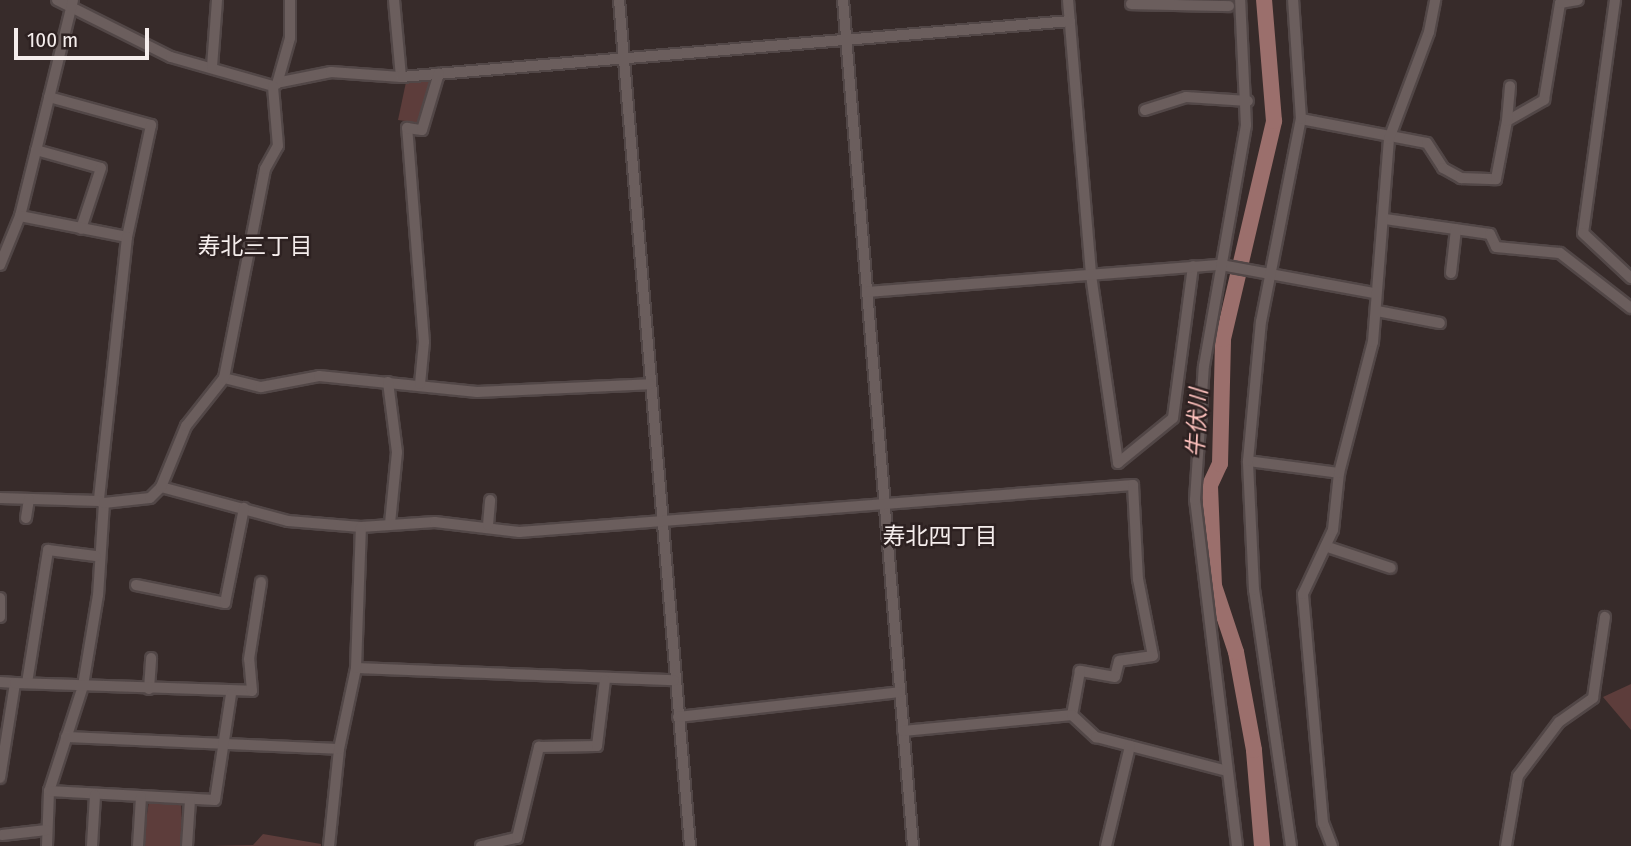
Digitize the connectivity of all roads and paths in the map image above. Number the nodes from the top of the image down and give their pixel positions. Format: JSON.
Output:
{"nodes":[{"id":1,"x":57,"y":0,"type":"edge"},
{"id":2,"x":217,"y":0,"type":"edge"},
{"id":3,"x":290,"y":0,"type":"edge"},
{"id":4,"x":394,"y":0,"type":"edge"},
{"id":5,"x":619,"y":0,"type":"edge"},
{"id":6,"x":843,"y":0,"type":"edge"},
{"id":7,"x":1068,"y":0,"type":"edge"},
{"id":8,"x":1293,"y":0,"type":"edge"},
{"id":9,"x":1434,"y":0,"type":"edge"},
{"id":10,"x":1578,"y":0,"type":"edge"},
{"id":11,"x":1615,"y":0,"type":"edge"},
{"id":12,"x":1229,"y":3,"type":"edge"},
{"id":13,"x":72,"y":4,"type":"edge"},
{"id":14,"x":1131,"y":4,"type":"dead end"},
{"id":15,"x":1241,"y":4,"type":"edge"},
{"id":16,"x":1070,"y":21,"type":"junction"},
{"id":17,"x":846,"y":41,"type":"junction"},
{"id":18,"x":623,"y":58,"type":"junction"},
{"id":19,"x":212,"y":67,"type":"junction"},
{"id":20,"x":439,"y":73,"type":"junction"},
{"id":21,"x":401,"y":77,"type":"junction"},
{"id":22,"x":277,"y":84,"type":"junction"},
{"id":23,"x":1510,"y":86,"type":"dead end"},
{"id":24,"x":49,"y":97,"type":"junction"},
{"id":25,"x":1248,"y":102,"type":"junction"},
{"id":26,"x":1145,"y":110,"type":"dead end"},
{"id":27,"x":1301,"y":119,"type":"junction"},
{"id":28,"x":1507,"y":121,"type":"junction"},
{"id":29,"x":1389,"y":139,"type":"junction"},
{"id":30,"x":36,"y":150,"type":"junction"},
{"id":31,"x":20,"y":216,"type":"junction"},
{"id":32,"x":1385,"y":219,"type":"junction"},
{"id":33,"x":81,"y":229,"type":"junction"},
{"id":34,"x":1456,"y":229,"type":"junction"},
{"id":35,"x":127,"y":237,"type":"junction"},
{"id":36,"x":0,"y":265,"type":"edge"},
{"id":37,"x":1223,"y":265,"type":"junction"},
{"id":38,"x":1193,"y":266,"type":"junction"},
{"id":39,"x":1451,"y":273,"type":"dead end"},
{"id":40,"x":1268,"y":274,"type":"junction"},
{"id":41,"x":1090,"y":275,"type":"junction"},
{"id":42,"x":1631,"y":278,"type":"edge"},
{"id":43,"x":867,"y":292,"type":"junction"},
{"id":44,"x":1374,"y":293,"type":"junction"},
{"id":45,"x":1631,"y":308,"type":"edge"},
{"id":46,"x":1377,"y":310,"type":"junction"},
{"id":47,"x":1440,"y":323,"type":"dead end"},
{"id":48,"x":224,"y":378,"type":"junction"},
{"id":49,"x":388,"y":382,"type":"junction"},
{"id":50,"x":420,"y":384,"type":"junction"},
{"id":51,"x":650,"y":384,"type":"junction"},
{"id":52,"x":1248,"y":461,"type":"junction"},
{"id":53,"x":1339,"y":473,"type":"junction"},
{"id":54,"x":161,"y":487,"type":"junction"},
{"id":55,"x":0,"y":498,"type":"edge"},
{"id":56,"x":29,"y":499,"type":"junction"},
{"id":57,"x":490,"y":500,"type":"dead end"},
{"id":58,"x":102,"y":502,"type":"junction"},
{"id":59,"x":883,"y":502,"type":"junction"},
{"id":60,"x":244,"y":508,"type":"junction"},
{"id":61,"x":26,"y":518,"type":"dead end"},
{"id":62,"x":661,"y":518,"type":"junction"},
{"id":63,"x":390,"y":524,"type":"junction"},
{"id":64,"x":488,"y":526,"type":"junction"},
{"id":65,"x":361,"y":527,"type":"junction"},
{"id":66,"x":1328,"y":547,"type":"junction"},
{"id":67,"x":96,"y":556,"type":"junction"},
{"id":68,"x":1391,"y":568,"type":"dead end"},
{"id":69,"x":261,"y":583,"type":"dead end"},
{"id":70,"x":136,"y":584,"type":"dead end"},
{"id":71,"x":0,"y":598,"type":"edge"},
{"id":72,"x":0,"y":617,"type":"edge"},
{"id":73,"x":1605,"y":617,"type":"dead end"},
{"id":74,"x":151,"y":658,"type":"dead end"},
{"id":75,"x":356,"y":668,"type":"junction"},
{"id":76,"x":605,"y":680,"type":"junction"},
{"id":77,"x":674,"y":680,"type":"junction"},
{"id":78,"x":0,"y":682,"type":"edge"},
{"id":79,"x":15,"y":683,"type":"junction"},
{"id":80,"x":27,"y":684,"type":"junction"},
{"id":81,"x":83,"y":686,"type":"junction"},
{"id":82,"x":149,"y":689,"type":"junction"},
{"id":83,"x":900,"y":692,"type":"junction"},
{"id":84,"x":231,"y":694,"type":"junction"},
{"id":85,"x":1072,"y":715,"type":"junction"},
{"id":86,"x":678,"y":717,"type":"junction"},
{"id":87,"x":5,"y":728,"type":"edge"},
{"id":88,"x":903,"y":731,"type":"junction"},
{"id":89,"x":66,"y":737,"type":"junction"},
{"id":90,"x":224,"y":746,"type":"junction"},
{"id":91,"x":1130,"y":746,"type":"junction"},
{"id":92,"x":339,"y":749,"type":"junction"},
{"id":93,"x":1227,"y":771,"type":"junction"},
{"id":94,"x":0,"y":778,"type":"edge"},
{"id":95,"x":49,"y":792,"type":"junction"},
{"id":96,"x":95,"y":794,"type":"junction"},
{"id":97,"x":141,"y":797,"type":"junction"},
{"id":98,"x":190,"y":800,"type":"junction"},
{"id":99,"x":47,"y":830,"type":"junction"},
{"id":100,"x":1,"y":834,"type":"edge"},
{"id":101,"x":2,"y":846,"type":"edge"},
{"id":102,"x":47,"y":846,"type":"edge"},
{"id":103,"x":92,"y":846,"type":"edge"},
{"id":104,"x":138,"y":846,"type":"edge"},
{"id":105,"x":187,"y":846,"type":"edge"},
{"id":106,"x":330,"y":846,"type":"edge"},
{"id":107,"x":481,"y":846,"type":"edge"},
{"id":108,"x":690,"y":846,"type":"edge"},
{"id":109,"x":913,"y":846,"type":"edge"},
{"id":110,"x":1106,"y":846,"type":"edge"},
{"id":111,"x":1237,"y":846,"type":"edge"},
{"id":112,"x":1291,"y":846,"type":"edge"},
{"id":113,"x":1332,"y":846,"type":"edge"},
{"id":114,"x":1506,"y":846,"type":"edge"}],
"edges":[{"from":1,"to":13,"type":"street"},
{"from":2,"to":19,"type":"street"},
{"from":3,"to":22,"type":"street"},
{"from":4,"to":21,"type":"street"},
{"from":5,"to":18,"type":"street"},
{"from":6,"to":17,"type":"street"},
{"from":7,"to":16,"type":"street"},
{"from":8,"to":27,"type":"street"},
{"from":9,"to":29,"type":"street"},
{"from":10,"to":28,"type":"street"},
{"from":11,"to":42,"type":"street"},
{"from":12,"to":14,"type":"street"},
{"from":12,"to":15,"type":"street"},
{"from":13,"to":19,"type":"street"},
{"from":13,"to":24,"type":"street"},
{"from":15,"to":25,"type":"street"},
{"from":16,"to":17,"type":"street"},
{"from":16,"to":41,"type":"street"},
{"from":17,"to":18,"type":"street"},
{"from":17,"to":43,"type":"street"},
{"from":18,"to":20,"type":"street"},
{"from":18,"to":51,"type":"street"},
{"from":19,"to":22,"type":"street"},
{"from":20,"to":21,"type":"street"},
{"from":20,"to":50,"type":"street"},
{"from":21,"to":22,"type":"street"},
{"from":22,"to":48,"type":"street"},
{"from":23,"to":28,"type":"street"},
{"from":24,"to":30,"type":"street"},
{"from":24,"to":35,"type":"street"},
{"from":25,"to":26,"type":"street"},
{"from":25,"to":37,"type":"street"},
{"from":27,"to":29,"type":"street"},
{"from":27,"to":40,"type":"street"},
{"from":28,"to":29,"type":"street"},
{"from":29,"to":32,"type":"street"},
{"from":30,"to":31,"type":"street"},
{"from":30,"to":33,"type":"street"},
{"from":31,"to":33,"type":"street"},
{"from":31,"to":36,"type":"street"},
{"from":32,"to":34,"type":"street"},
{"from":32,"to":44,"type":"street"},
{"from":33,"to":35,"type":"street"},
{"from":34,"to":39,"type":"street"},
{"from":34,"to":45,"type":"street"},
{"from":35,"to":58,"type":"street"},
{"from":37,"to":38,"type":"street"},
{"from":37,"to":40,"type":"street"},
{"from":37,"to":93,"type":"street"},
{"from":38,"to":41,"type":"street"},
{"from":38,"to":41,"type":"street"},
{"from":40,"to":44,"type":"street"},
{"from":40,"to":52,"type":"street"},
{"from":41,"to":43,"type":"street"},
{"from":43,"to":59,"type":"street"},
{"from":44,"to":46,"type":"street"},
{"from":46,"to":47,"type":"street"},
{"from":46,"to":53,"type":"street"},
{"from":48,"to":49,"type":"street"},
{"from":48,"to":54,"type":"street"},
{"from":49,"to":50,"type":"street"},
{"from":49,"to":63,"type":"street"},
{"from":50,"to":51,"type":"street"},
{"from":51,"to":62,"type":"street"},
{"from":52,"to":53,"type":"street"},
{"from":52,"to":112,"type":"street"},
{"from":53,"to":66,"type":"street"},
{"from":54,"to":58,"type":"street"},
{"from":54,"to":60,"type":"street"},
{"from":55,"to":56,"type":"street"},
{"from":56,"to":58,"type":"street"},
{"from":56,"to":61,"type":"street"},
{"from":57,"to":64,"type":"street"},
{"from":58,"to":67,"type":"street"},
{"from":59,"to":62,"type":"street"},
{"from":59,"to":83,"type":"street"},
{"from":59,"to":85,"type":"street"},
{"from":60,"to":65,"type":"street"},
{"from":60,"to":70,"type":"street"},
{"from":62,"to":64,"type":"street"},
{"from":62,"to":77,"type":"street"},
{"from":63,"to":64,"type":"street"},
{"from":63,"to":65,"type":"street"},
{"from":65,"to":75,"type":"street"},
{"from":66,"to":68,"type":"street"},
{"from":66,"to":113,"type":"street"},
{"from":67,"to":80,"type":"street"},
{"from":67,"to":81,"type":"street"},
{"from":69,"to":84,"type":"street"},
{"from":71,"to":72,"type":"street"},
{"from":73,"to":114,"type":"street"},
{"from":74,"to":82,"type":"street"},
{"from":75,"to":76,"type":"street"},
{"from":75,"to":92,"type":"street"},
{"from":76,"to":77,"type":"street"},
{"from":76,"to":107,"type":"street"},
{"from":77,"to":86,"type":"street"},
{"from":78,"to":79,"type":"street"},
{"from":79,"to":80,"type":"street"},
{"from":79,"to":87,"type":"street"},
{"from":80,"to":81,"type":"street"},
{"from":81,"to":82,"type":"street"},
{"from":81,"to":89,"type":"street"},
{"from":82,"to":84,"type":"street"},
{"from":83,"to":86,"type":"street"},
{"from":83,"to":88,"type":"street"},
{"from":84,"to":90,"type":"street"},
{"from":85,"to":88,"type":"street"},
{"from":85,"to":91,"type":"street"},
{"from":86,"to":108,"type":"street"},
{"from":87,"to":94,"type":"street"},
{"from":88,"to":109,"type":"street"},
{"from":89,"to":90,"type":"street"},
{"from":89,"to":95,"type":"street"},
{"from":90,"to":92,"type":"street"},
{"from":90,"to":98,"type":"street"},
{"from":91,"to":93,"type":"street"},
{"from":91,"to":110,"type":"street"},
{"from":92,"to":106,"type":"street"},
{"from":93,"to":111,"type":"street"},
{"from":95,"to":96,"type":"street"},
{"from":95,"to":99,"type":"street"},
{"from":96,"to":97,"type":"street"},
{"from":96,"to":103,"type":"street"},
{"from":97,"to":98,"type":"street"},
{"from":97,"to":104,"type":"street"},
{"from":98,"to":105,"type":"street"},
{"from":99,"to":100,"type":"street"},
{"from":99,"to":102,"type":"street"},
{"from":100,"to":101,"type":"street"}]}
